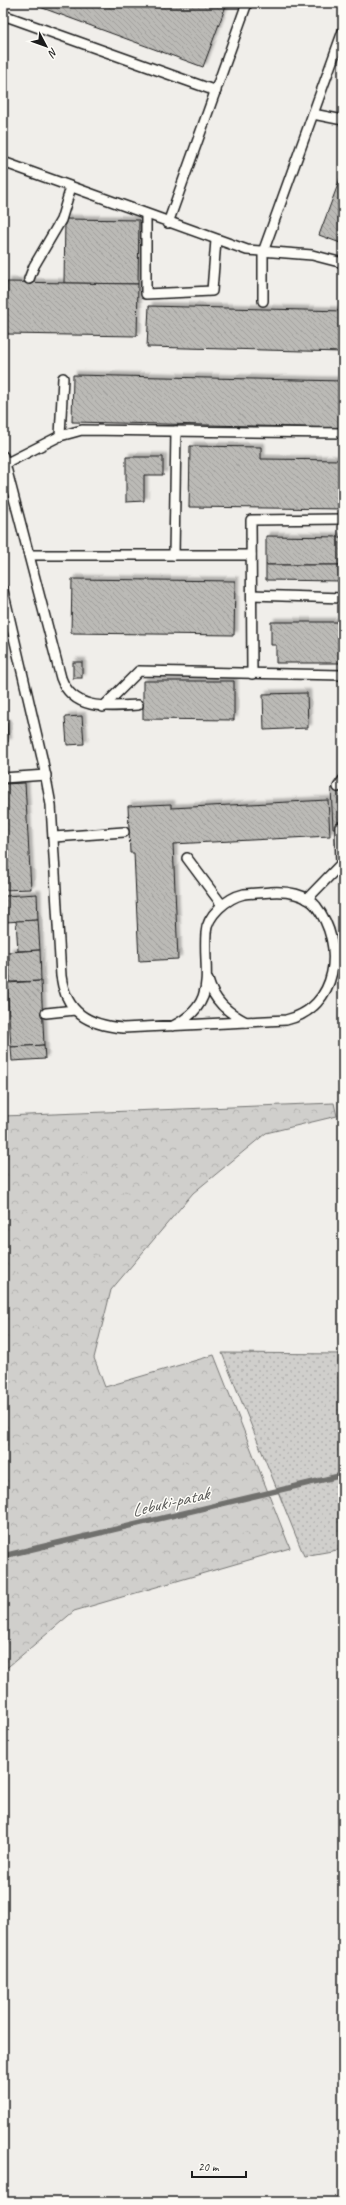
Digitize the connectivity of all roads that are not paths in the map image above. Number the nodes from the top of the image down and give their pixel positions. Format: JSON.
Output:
{"nodes":[{"id":1,"x":247,"y":3,"type":"edge"},
{"id":2,"x":3,"y":15,"type":"edge"},
{"id":3,"x":343,"y":31,"type":"edge"},
{"id":4,"x":216,"y":91,"type":"junction"},
{"id":5,"x":313,"y":114,"type":"junction"},
{"id":6,"x":343,"y":120,"type":"edge"},
{"id":7,"x":3,"y":162,"type":"edge"},
{"id":8,"x":71,"y":187,"type":"junction"},
{"id":9,"x":146,"y":215,"type":"junction"},
{"id":10,"x":168,"y":223,"type":"junction"},
{"id":11,"x":216,"y":240,"type":"junction"},
{"id":12,"x":263,"y":252,"type":"junction"},
{"id":13,"x":343,"y":263,"type":"edge"},
{"id":14,"x":29,"y":279,"type":"dead end"},
{"id":15,"x":263,"y":301,"type":"dead end"},
{"id":16,"x":63,"y":378,"type":"dead end"},
{"id":17,"x":176,"y":431,"type":"junction"},
{"id":18,"x":343,"y":433,"type":"edge"},
{"id":19,"x":60,"y":436,"type":"junction"},
{"id":20,"x":4,"y":460,"type":"edge"},
{"id":21,"x":343,"y":519,"type":"edge"},
{"id":22,"x":30,"y":555,"type":"junction"},
{"id":23,"x":174,"y":555,"type":"junction"},
{"id":24,"x":252,"y":555,"type":"junction"},
{"id":25,"x":3,"y":590,"type":"edge"},
{"id":26,"x":252,"y":595,"type":"junction"},
{"id":27,"x":343,"y":598,"type":"edge"},
{"id":28,"x":252,"y":674,"type":"junction"},
{"id":29,"x":343,"y":675,"type":"edge"},
{"id":30,"x":138,"y":705,"type":"dead end"},
{"id":31,"x":103,"y":707,"type":"junction"},
{"id":32,"x":46,"y":775,"type":"junction"},
{"id":33,"x":3,"y":778,"type":"edge"},
{"id":34,"x":340,"y":827,"type":"dead end"},
{"id":35,"x":124,"y":832,"type":"dead end"},
{"id":36,"x":54,"y":837,"type":"junction"},
{"id":37,"x":187,"y":858,"type":"dead end"},
{"id":38,"x":307,"y":899,"type":"junction"},
{"id":39,"x":222,"y":905,"type":"junction"},
{"id":40,"x":208,"y":979,"type":"junction"},
{"id":41,"x":75,"y":1010,"type":"junction"},
{"id":42,"x":46,"y":1012,"type":"dead end"},
{"id":43,"x":246,"y":1022,"type":"junction"},
{"id":44,"x":173,"y":1026,"type":"junction"}],
"edges":[{"from":1,"to":4,"type":"lane"},
{"from":2,"to":4,"type":"lane"},
{"from":3,"to":5,"type":"lane"},
{"from":4,"to":10,"type":"lane"},
{"from":5,"to":6,"type":"lane"},
{"from":5,"to":12,"type":"lane"},
{"from":7,"to":8,"type":"lane"},
{"from":8,"to":9,"type":"lane"},
{"from":8,"to":14,"type":"lane"},
{"from":9,"to":10,"type":"lane"},
{"from":9,"to":11,"type":"lane"},
{"from":10,"to":11,"type":"lane"},
{"from":11,"to":12,"type":"lane"},
{"from":12,"to":13,"type":"lane"},
{"from":12,"to":15,"type":"lane"},
{"from":16,"to":19,"type":"lane"},
{"from":17,"to":18,"type":"lane"},
{"from":17,"to":19,"type":"lane"},
{"from":17,"to":23,"type":"lane"},
{"from":19,"to":20,"type":"lane"},
{"from":20,"to":22,"type":"lane"},
{"from":21,"to":24,"type":"lane"},
{"from":22,"to":23,"type":"lane"},
{"from":22,"to":31,"type":"lane"},
{"from":23,"to":24,"type":"lane"},
{"from":24,"to":26,"type":"lane"},
{"from":25,"to":32,"type":"lane"},
{"from":26,"to":27,"type":"lane"},
{"from":26,"to":28,"type":"lane"},
{"from":28,"to":29,"type":"lane"},
{"from":28,"to":31,"type":"lane"},
{"from":30,"to":31,"type":"lane"},
{"from":32,"to":33,"type":"lane"},
{"from":32,"to":36,"type":"lane"},
{"from":34,"to":38,"type":"lane"},
{"from":35,"to":36,"type":"lane"},
{"from":36,"to":41,"type":"lane"},
{"from":37,"to":39,"type":"lane"},
{"from":38,"to":39,"type":"lane"},
{"from":38,"to":43,"type":"lane"},
{"from":39,"to":40,"type":"lane"},
{"from":40,"to":43,"type":"lane"},
{"from":40,"to":44,"type":"lane"},
{"from":41,"to":42,"type":"lane"},
{"from":41,"to":44,"type":"lane"},
{"from":43,"to":44,"type":"lane"}]}
